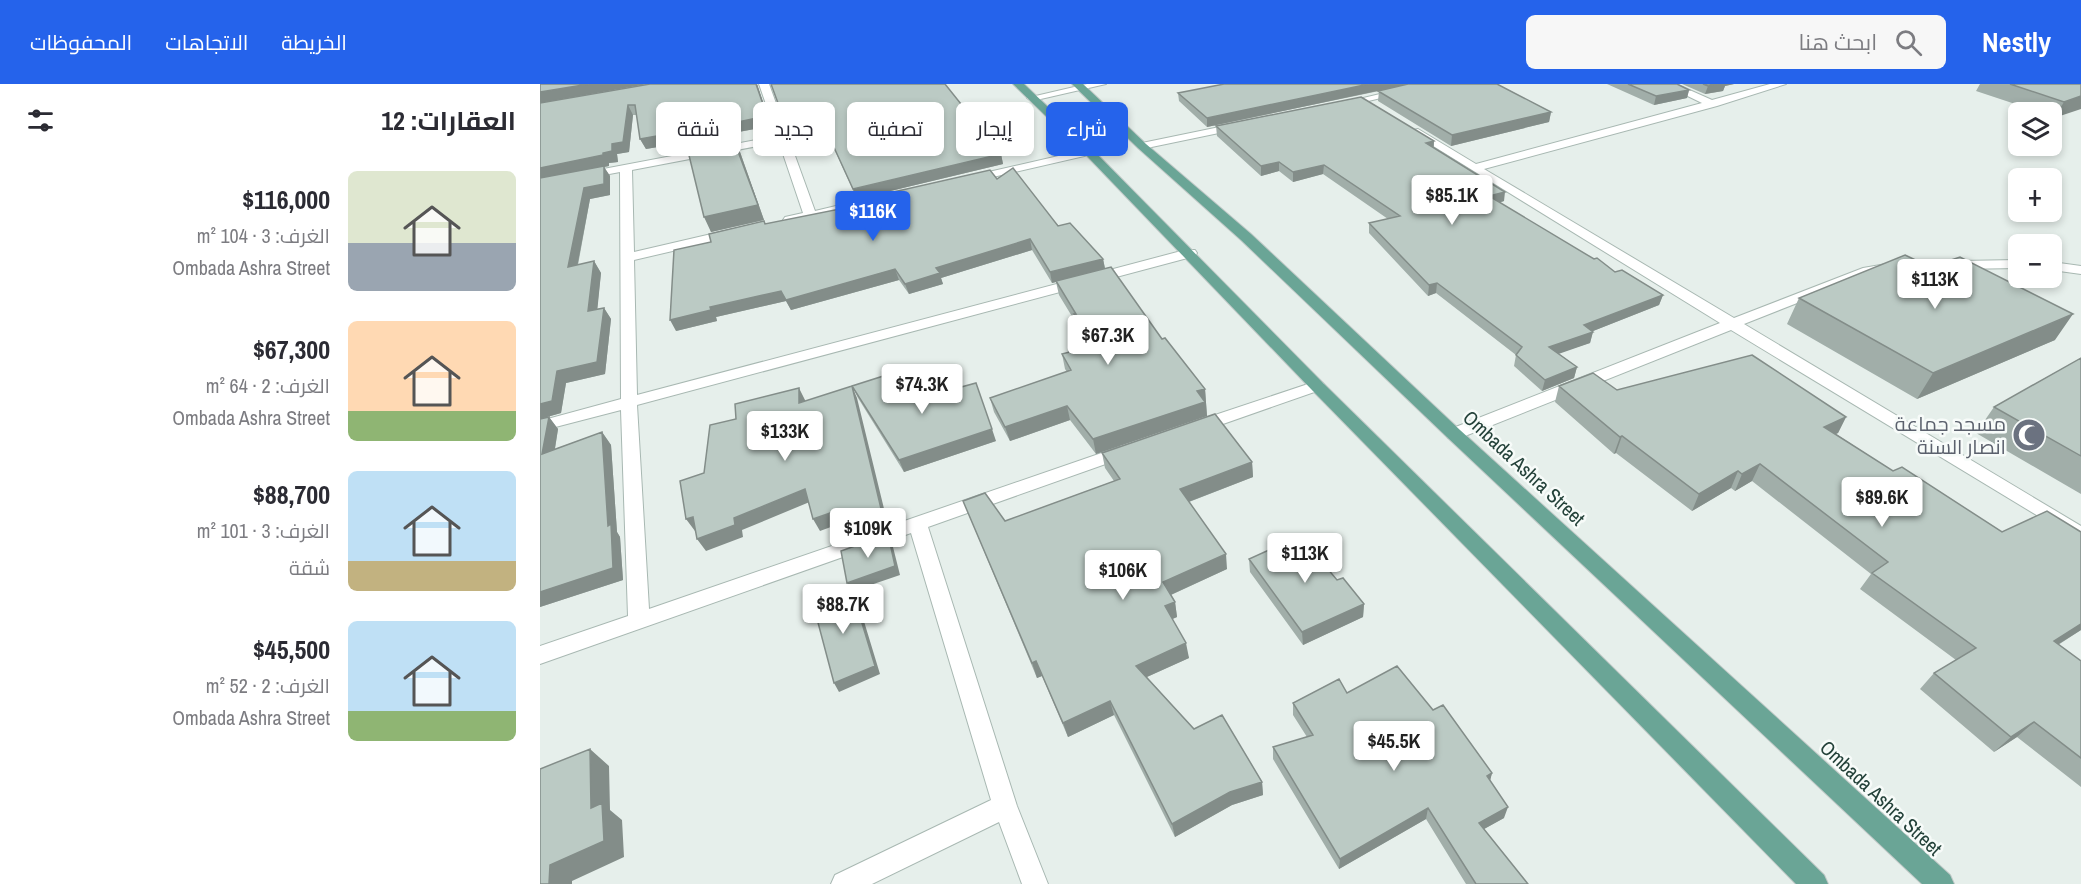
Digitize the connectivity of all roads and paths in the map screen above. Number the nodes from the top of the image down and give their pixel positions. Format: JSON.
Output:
{"nodes":[{"id":1,"x":764,"y":84,"type":"edge"},
{"id":2,"x":1018,"y":84,"type":"edge"},
{"id":3,"x":1101,"y":84,"type":"edge"},
{"id":4,"x":1435,"y":84,"type":"edge"},
{"id":5,"x":1668,"y":84,"type":"edge"},
{"id":6,"x":1781,"y":84,"type":"edge"},
{"id":7,"x":1079,"y":86,"type":"edge"},
{"id":8,"x":1032,"y":98,"type":"junction"},
{"id":9,"x":1364,"y":100,"type":"junction"},
{"id":10,"x":770,"y":102,"type":"edge"},
{"id":11,"x":1713,"y":104,"type":"junction"},
{"id":12,"x":1329,"y":107,"type":"edge"},
{"id":13,"x":1046,"y":111,"type":"edge"},
{"id":14,"x":1384,"y":112,"type":"edge"},
{"id":15,"x":1248,"y":124,"type":"edge"},
{"id":16,"x":1404,"y":125,"type":"edge"},
{"id":17,"x":753,"y":143,"type":"edge"},
{"id":18,"x":1143,"y":146,"type":"junction"},
{"id":19,"x":788,"y":156,"type":"edge"},
{"id":20,"x":1071,"y":156,"type":"edge"},
{"id":21,"x":1093,"y":156,"type":"edge"},
{"id":22,"x":626,"y":167,"type":"junction"},
{"id":23,"x":1474,"y":168,"type":"junction"},
{"id":24,"x":961,"y":181,"type":"edge"},
{"id":25,"x":540,"y":184,"type":"edge"},
{"id":26,"x":891,"y":197,"type":"edge"},
{"id":27,"x":810,"y":215,"type":"junction"},
{"id":28,"x":776,"y":223,"type":"edge"},
{"id":29,"x":742,"y":231,"type":"edge"},
{"id":30,"x":1190,"y":254,"type":"junction"},
{"id":31,"x":628,"y":257,"type":"junction"},
{"id":32,"x":2008,"y":264,"type":"edge"},
{"id":33,"x":2062,"y":267,"type":"edge"},
{"id":34,"x":2081,"y":270,"type":"edge"},
{"id":35,"x":1732,"y":325,"type":"junction"},
{"id":36,"x":1317,"y":386,"type":"junction"},
{"id":37,"x":629,"y":403,"type":"junction"},
{"id":38,"x":540,"y":426,"type":"edge"},
{"id":39,"x":1184,"y":431,"type":"edge"},
{"id":40,"x":1454,"y":434,"type":"junction"},
{"id":41,"x":1139,"y":447,"type":"edge"},
{"id":42,"x":917,"y":522,"type":"junction"},
{"id":43,"x":2081,"y":535,"type":"edge"},
{"id":44,"x":639,"y":620,"type":"junction"},
{"id":45,"x":540,"y":654,"type":"edge"},
{"id":46,"x":1005,"y":806,"type":"junction"},
{"id":47,"x":844,"y":884,"type":"edge"},
{"id":48,"x":1035,"y":884,"type":"edge"},
{"id":49,"x":1814,"y":884,"type":"edge"},
{"id":50,"x":1941,"y":884,"type":"edge"}],
"edges":[{"from":1,"to":10,"type":"street"},
{"from":2,"to":8,"type":"main road"},
{"from":3,"to":7,"type":"street"},
{"from":4,"to":9,"type":"street"},
{"from":5,"to":11,"type":"street"},
{"from":6,"to":11,"type":"street"},
{"from":7,"to":8,"type":"street"},
{"from":7,"to":18,"type":"main road","name":"Ombada Ashra Street"},
{"from":8,"to":13,"type":"main road"},
{"from":9,"to":12,"type":"street"},
{"from":9,"to":14,"type":"street"},
{"from":11,"to":23,"type":"street"},
{"from":15,"to":18,"type":"street"},
{"from":16,"to":23,"type":"street"},
{"from":17,"to":22,"type":"street"},
{"from":18,"to":40,"type":"main road","name":"Ombada Ashra Street"},
{"from":19,"to":27,"type":"street"},
{"from":20,"to":24,"type":"street"},
{"from":21,"to":30,"type":"main road"},
{"from":22,"to":25,"type":"street"},
{"from":22,"to":31,"type":"street"},
{"from":23,"to":35,"type":"street"},
{"from":26,"to":27,"type":"street"},
{"from":27,"to":28,"type":"street"},
{"from":29,"to":31,"type":"street"},
{"from":30,"to":36,"type":"main road"},
{"from":30,"to":37,"type":"street"},
{"from":31,"to":37,"type":"street"},
{"from":32,"to":35,"type":"street"},
{"from":33,"to":34,"type":"street"},
{"from":35,"to":40,"type":"street"},
{"from":35,"to":43,"type":"street"},
{"from":36,"to":39,"type":"street"},
{"from":36,"to":49,"type":"main road"},
{"from":37,"to":38,"type":"street"},
{"from":37,"to":44,"type":"street"},
{"from":40,"to":50,"type":"main road","name":"Ombada Ashra Street"},
{"from":41,"to":42,"type":"street"},
{"from":42,"to":44,"type":"street"},
{"from":42,"to":46,"type":"street"},
{"from":44,"to":45,"type":"street"},
{"from":46,"to":47,"type":"street"},
{"from":46,"to":48,"type":"street"}]}
